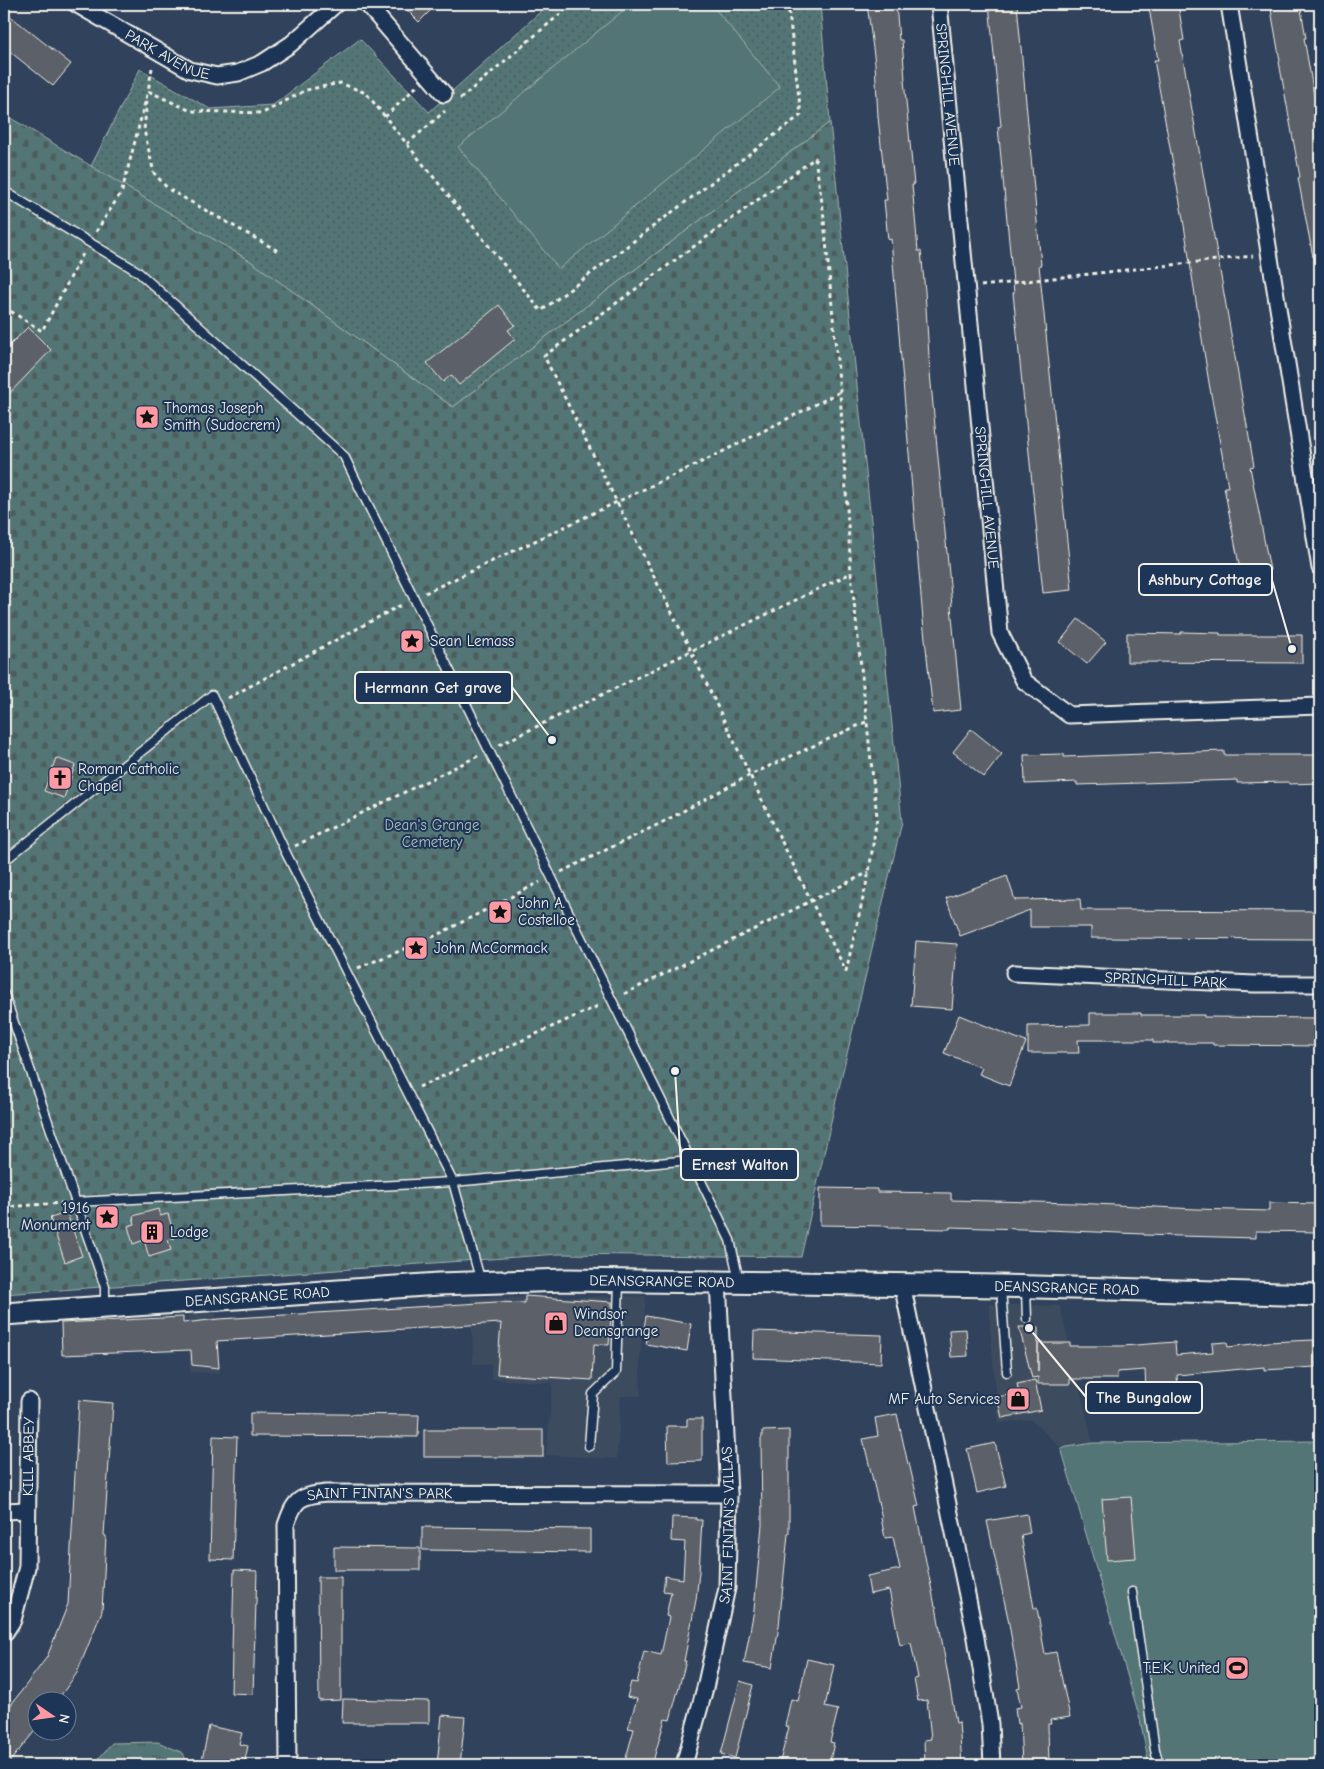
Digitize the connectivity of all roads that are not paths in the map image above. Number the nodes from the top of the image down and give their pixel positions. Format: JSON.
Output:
{"nodes":[{"id":1,"x":76,"y":4,"type":"edge"},
{"id":2,"x":336,"y":4,"type":"edge"},
{"id":3,"x":367,"y":4,"type":"edge"},
{"id":4,"x":939,"y":4,"type":"edge"},
{"id":5,"x":1229,"y":4,"type":"edge"},
{"id":6,"x":449,"y":99,"type":"road end"},
{"id":7,"x":4,"y":191,"type":"edge"},
{"id":8,"x":1320,"y":568,"type":"edge"},
{"id":9,"x":1320,"y":706,"type":"edge"},
{"id":10,"x":4,"y":861,"type":"edge"},
{"id":11,"x":1014,"y":973,"type":"dead end"},
{"id":12,"x":1320,"y":984,"type":"edge"},
{"id":13,"x":4,"y":994,"type":"edge"},
{"id":14,"x":690,"y":1160,"type":"junction"},
{"id":15,"x":453,"y":1182,"type":"junction"},
{"id":16,"x":76,"y":1202,"type":"junction"},
{"id":17,"x":619,"y":1280,"type":"junction"},
{"id":18,"x":718,"y":1281,"type":"junction"},
{"id":19,"x":739,"y":1281,"type":"junction"},
{"id":20,"x":480,"y":1282,"type":"junction"},
{"id":21,"x":902,"y":1284,"type":"junction"},
{"id":22,"x":1000,"y":1286,"type":"junction"},
{"id":23,"x":1026,"y":1287,"type":"junction"},
{"id":24,"x":1320,"y":1295,"type":"edge"},
{"id":25,"x":105,"y":1307,"type":"junction"},
{"id":26,"x":4,"y":1314,"type":"edge"},
{"id":27,"x":1027,"y":1319,"type":"dead end"},
{"id":28,"x":1007,"y":1372,"type":"dead end"},
{"id":29,"x":29,"y":1401,"type":"dead end"},
{"id":30,"x":589,"y":1446,"type":"dead end"},
{"id":31,"x":729,"y":1494,"type":"junction"},
{"id":32,"x":27,"y":1510,"type":"junction"},
{"id":33,"x":4,"y":1511,"type":"edge"},
{"id":34,"x":1132,"y":1592,"type":"dead end"},
{"id":35,"x":4,"y":1634,"type":"edge"},
{"id":36,"x":288,"y":1765,"type":"edge"},
{"id":37,"x":684,"y":1765,"type":"edge"},
{"id":38,"x":992,"y":1765,"type":"edge"},
{"id":39,"x":1159,"y":1765,"type":"edge"}],
"edges":[{"from":1,"to":2,"type":"street","name":"PARK AVENUE"},
{"from":3,"to":6,"type":"street"},
{"from":4,"to":9,"type":"street","name":"SPRINGHILL AVENUE"},
{"from":5,"to":8,"type":"street"},
{"from":7,"to":14,"type":"lane"},
{"from":10,"to":15,"type":"lane"},
{"from":11,"to":12,"type":"street","name":"SPRINGHILL PARK"},
{"from":13,"to":16,"type":"lane"},
{"from":14,"to":15,"type":"lane"},
{"from":14,"to":19,"type":"lane"},
{"from":15,"to":16,"type":"lane"},
{"from":15,"to":20,"type":"lane"},
{"from":16,"to":25,"type":"lane"},
{"from":17,"to":18,"type":"main road","name":"DEANSGRANGE ROAD"},
{"from":17,"to":20,"type":"main road","name":"DEANSGRANGE ROAD"},
{"from":17,"to":30,"type":"lane"},
{"from":18,"to":19,"type":"main road","name":"DEANSGRANGE ROAD"},
{"from":18,"to":31,"type":"street","name":"SAINT FINTAN'S VILLAS"},
{"from":19,"to":21,"type":"main road","name":"DEANSGRANGE ROAD"},
{"from":20,"to":25,"type":"main road","name":"DEANSGRANGE ROAD"},
{"from":21,"to":22,"type":"main road","name":"DEANSGRANGE ROAD"},
{"from":21,"to":38,"type":"street"},
{"from":22,"to":23,"type":"main road","name":"DEANSGRANGE ROAD"},
{"from":22,"to":28,"type":"lane"},
{"from":23,"to":24,"type":"main road","name":"DEANSGRANGE ROAD"},
{"from":23,"to":27,"type":"lane"},
{"from":25,"to":26,"type":"main road","name":"DEANSGRANGE ROAD"},
{"from":29,"to":32,"type":"street","name":"KILL ABBEY"},
{"from":31,"to":36,"type":"street","name":"SAINT FINTAN'S PARK"},
{"from":31,"to":37,"type":"street","name":"SAINT FINTAN'S VILLAS"},
{"from":32,"to":33,"type":"street","name":"KILL ABBEY"},
{"from":32,"to":35,"type":"street","name":"KILL ABBEY"},
{"from":34,"to":39,"type":"lane"}]}
